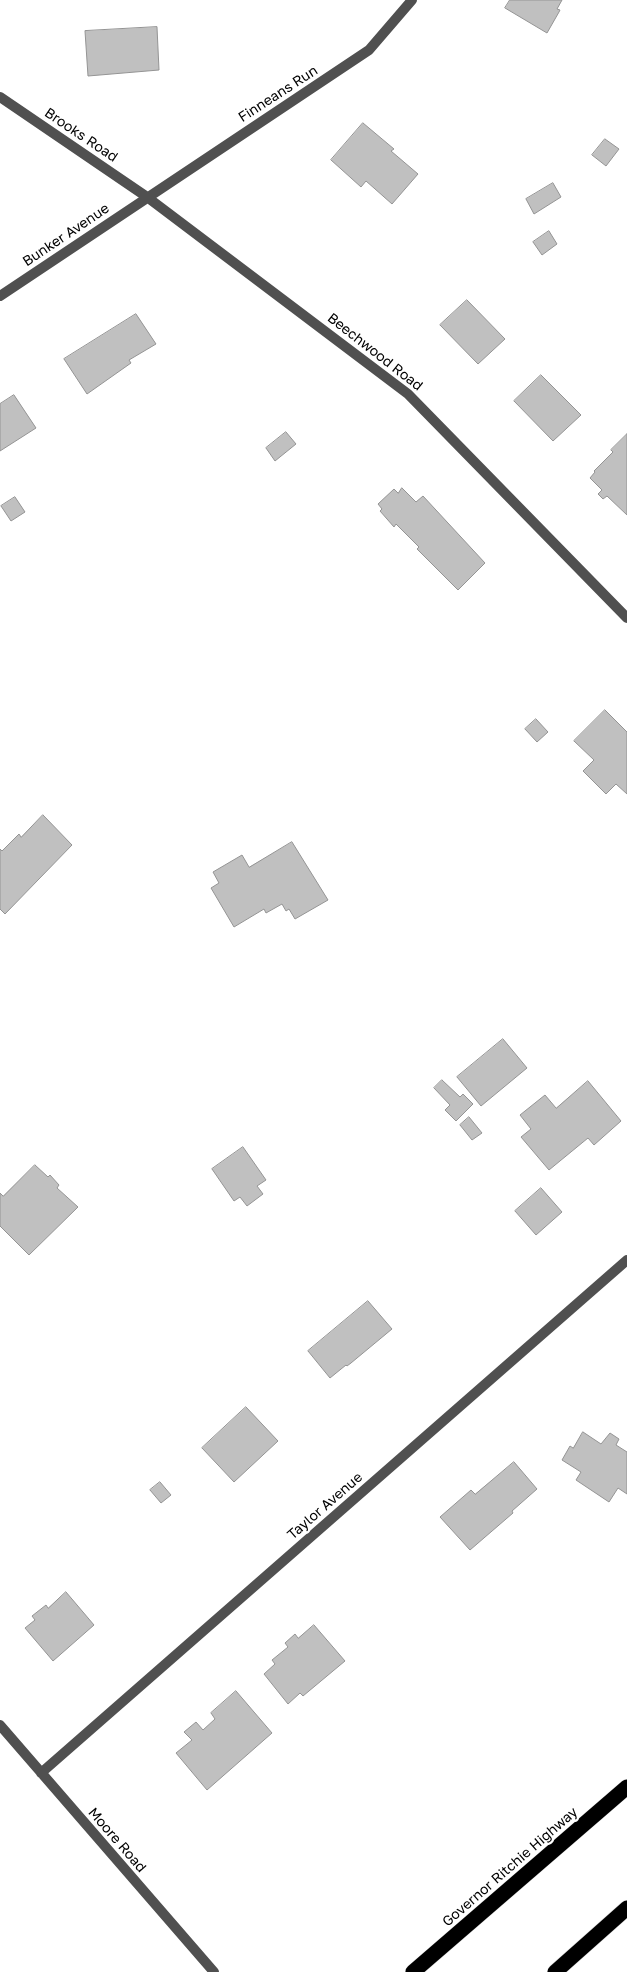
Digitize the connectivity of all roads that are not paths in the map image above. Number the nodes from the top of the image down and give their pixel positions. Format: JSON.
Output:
{"nodes":[{"id":1,"x":412,"y":0,"type":"edge"},
{"id":2,"x":0,"y":97,"type":"edge"},
{"id":3,"x":147,"y":197,"type":"junction"},
{"id":4,"x":0,"y":296,"type":"edge"},
{"id":5,"x":627,"y":618,"type":"edge"},
{"id":6,"x":627,"y":1260,"type":"edge"},
{"id":7,"x":0,"y":1725,"type":"edge"},
{"id":8,"x":41,"y":1773,"type":"junction"},
{"id":9,"x":627,"y":1787,"type":"edge"},
{"id":10,"x":627,"y":1908,"type":"edge"},
{"id":11,"x":214,"y":1972,"type":"edge"},
{"id":12,"x":413,"y":1972,"type":"edge"},
{"id":13,"x":555,"y":1972,"type":"edge"}],
"edges":[{"from":1,"to":3,"type":"street","name":"Finneans Run"},
{"from":2,"to":3,"type":"street","name":"Brooks Road"},
{"from":3,"to":4,"type":"street","name":"Bunker Avenue"},
{"from":3,"to":5,"type":"street","name":"Beechwood Road"},
{"from":6,"to":8,"type":"street","name":"Taylor Avenue"},
{"from":7,"to":8,"type":"street","name":"Moore Road"},
{"from":8,"to":11,"type":"street","name":"Moore Road"},
{"from":9,"to":12,"type":"highway","name":"Governor Ritchie Highway"},
{"from":10,"to":13,"type":"highway"}]}
